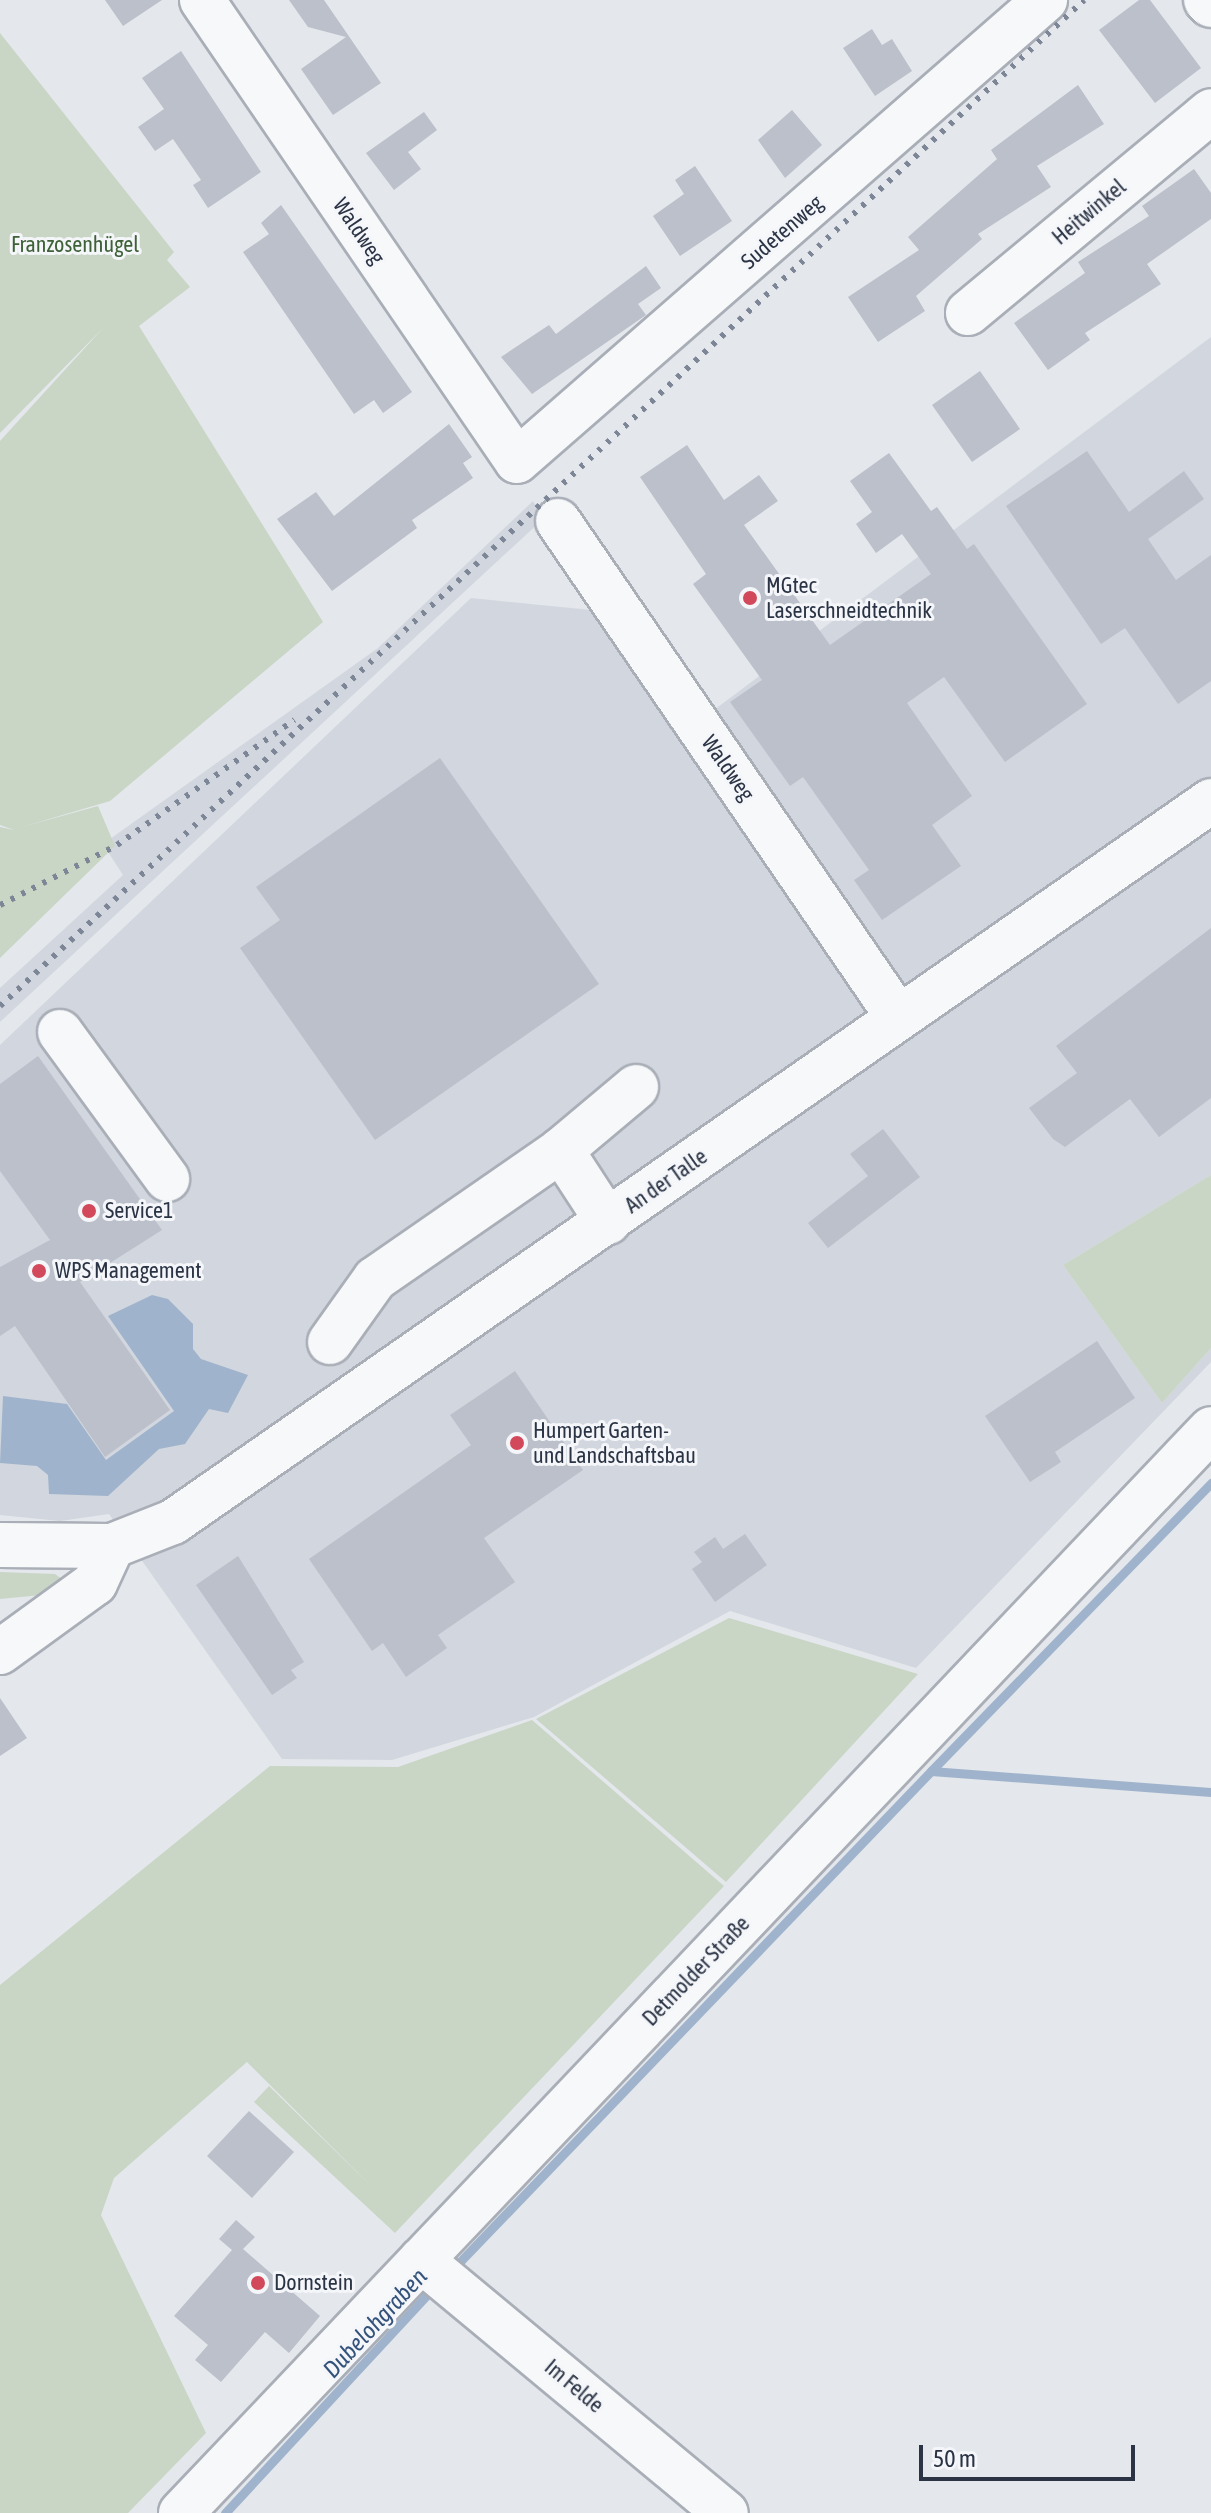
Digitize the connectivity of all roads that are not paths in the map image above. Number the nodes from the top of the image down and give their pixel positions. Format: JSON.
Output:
{"nodes":[{"id":1,"x":202,"y":0,"type":"edge"},
{"id":2,"x":1045,"y":0,"type":"edge"},
{"id":3,"x":1206,"y":0,"type":"edge"},
{"id":4,"x":1211,"y":5,"type":"edge"},
{"id":5,"x":1211,"y":111,"type":"edge"},
{"id":6,"x":968,"y":313,"type":"dead end"},
{"id":7,"x":517,"y":461,"type":"joint"},
{"id":8,"x":558,"y":521,"type":"dead end"},
{"id":9,"x":1211,"y":801,"type":"edge"},
{"id":10,"x":898,"y":1017,"type":"junction"},
{"id":11,"x":60,"y":1032,"type":"dead end"},
{"id":12,"x":636,"y":1087,"type":"dead end"},
{"id":13,"x":561,"y":1150,"type":"junction"},
{"id":14,"x":167,"y":1179,"type":"dead end"},
{"id":15,"x":608,"y":1222,"type":"junction"},
{"id":16,"x":330,"y":1342,"type":"dead end"},
{"id":17,"x":1211,"y":1429,"type":"edge"},
{"id":18,"x":0,"y":1545,"type":"edge"},
{"id":19,"x":112,"y":1546,"type":"junction"},
{"id":20,"x":0,"y":1652,"type":"edge"},
{"id":21,"x":421,"y":2260,"type":"junction"},
{"id":22,"x":181,"y":2513,"type":"edge"},
{"id":23,"x":726,"y":2513,"type":"edge"}],
"edges":[{"from":1,"to":7,"type":"street","name":"Waldweg"},
{"from":2,"to":7,"type":"street","name":"Sudetenweg"},
{"from":3,"to":4,"type":"street"},
{"from":5,"to":6,"type":"street","name":"Heitwinkel"},
{"from":8,"to":10,"type":"street","name":"Waldweg"},
{"from":9,"to":10,"type":"street","name":"An der Talle"},
{"from":10,"to":15,"type":"street","name":"An der Talle"},
{"from":11,"to":14,"type":"street"},
{"from":12,"to":13,"type":"street"},
{"from":13,"to":15,"type":"street"},
{"from":13,"to":16,"type":"street"},
{"from":15,"to":19,"type":"street","name":"An der Talle"},
{"from":17,"to":21,"type":"street","name":"Detmolder Straße"},
{"from":18,"to":19,"type":"street","name":"An der Talle"},
{"from":19,"to":20,"type":"street"},
{"from":21,"to":22,"type":"street","name":"Detmolder Straße"},
{"from":21,"to":23,"type":"street","name":"Im Felde"}]}
